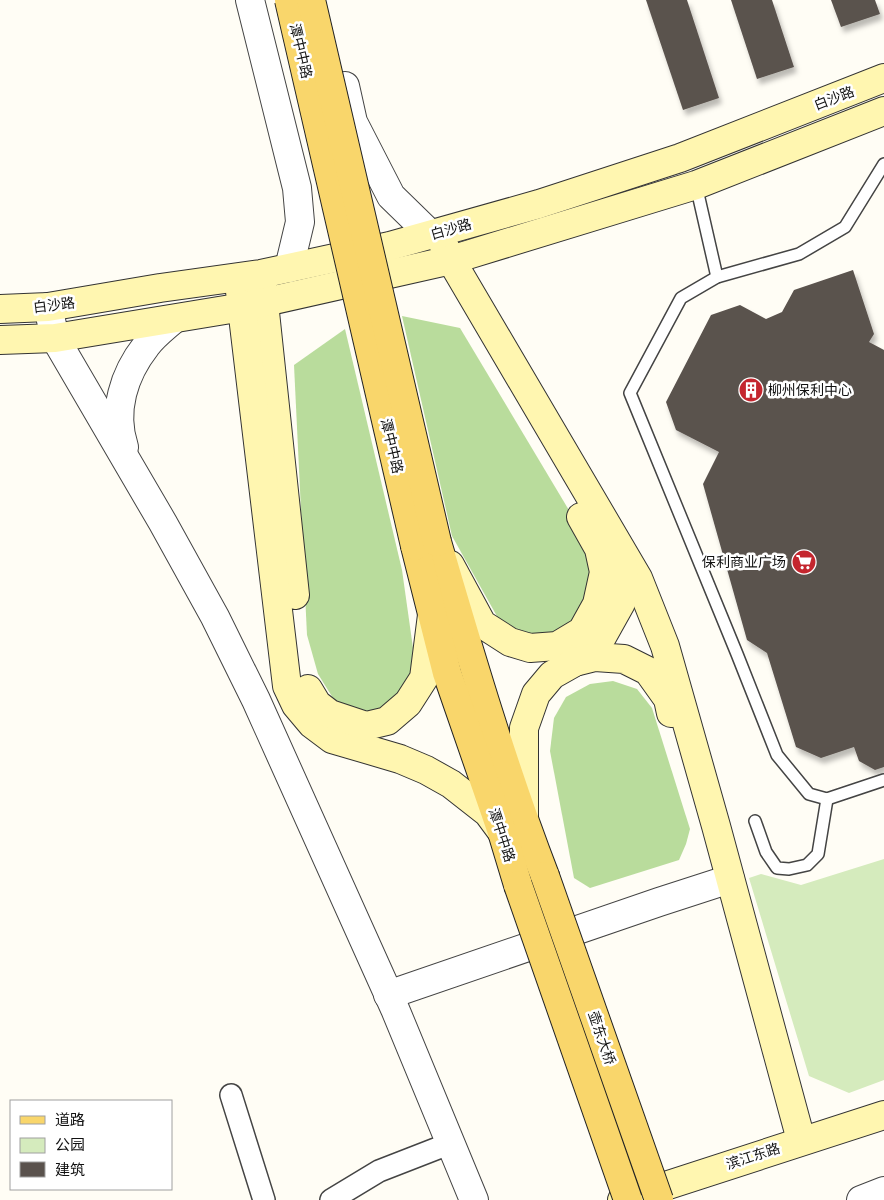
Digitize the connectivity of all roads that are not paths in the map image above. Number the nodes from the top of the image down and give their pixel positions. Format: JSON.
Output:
{"nodes":[{"id":1,"x":250,"y":0,"type":"edge"},
{"id":2,"x":290,"y":0,"type":"edge"},
{"id":3,"x":311,"y":0,"type":"edge"},
{"id":4,"x":324,"y":0,"type":"edge"},
{"id":5,"x":884,"y":78,"type":"edge"},
{"id":6,"x":884,"y":111,"type":"edge"},
{"id":7,"x":884,"y":164,"type":"edge"},
{"id":8,"x":696,"y":185,"type":"junction"},
{"id":9,"x":430,"y":235,"type":"junction"},
{"id":10,"x":443,"y":262,"type":"junction"},
{"id":11,"x":288,"y":268,"type":"junction"},
{"id":12,"x":249,"y":275,"type":"junction"},
{"id":13,"x":717,"y":277,"type":"junction"},
{"id":14,"x":254,"y":305,"type":"junction"},
{"id":15,"x":48,"y":307,"type":"junction"},
{"id":16,"x":0,"y":309,"type":"edge"},
{"id":17,"x":174,"y":319,"type":"junction"},
{"id":18,"x":55,"y":338,"type":"junction"},
{"id":19,"x":0,"y":340,"type":"edge"},
{"id":20,"x":134,"y":474,"type":"junction"},
{"id":21,"x":426,"y":544,"type":"junction"},
{"id":22,"x":618,"y":545,"type":"junction"},
{"id":23,"x":432,"y":613,"type":"junction"},
{"id":24,"x":575,"y":662,"type":"junction"},
{"id":25,"x":884,"y":780,"type":"edge"},
{"id":26,"x":827,"y":799,"type":"junction"},
{"id":27,"x":755,"y":821,"type":"dead end"},
{"id":28,"x":513,"y":827,"type":"junction"},
{"id":29,"x":545,"y":876,"type":"joint"},
{"id":30,"x":518,"y":885,"type":"joint"},
{"id":31,"x":726,"y":889,"type":"junction"},
{"id":32,"x":392,"y":1002,"type":"junction"},
{"id":33,"x":230,"y":1096,"type":"dead end"},
{"id":34,"x":884,"y":1114,"type":"edge"},
{"id":35,"x":451,"y":1143,"type":"junction"},
{"id":36,"x":794,"y":1143,"type":"junction"},
{"id":37,"x":884,"y":1191,"type":"edge"},
{"id":38,"x":264,"y":1200,"type":"edge"},
{"id":39,"x":331,"y":1200,"type":"edge"},
{"id":40,"x":474,"y":1200,"type":"edge"},
{"id":41,"x":622,"y":1200,"type":"edge"},
{"id":42,"x":628,"y":1200,"type":"edge"},
{"id":43,"x":660,"y":1200,"type":"edge"},
{"id":44,"x":861,"y":1200,"type":"edge"}],
"edges":[{"from":1,"to":11,"type":"street"},
{"from":2,"to":21,"type":"main road","name":"潭中中路","bridge":true},
{"from":3,"to":21,"type":"main road","name":"潭中中路","bridge":true},
{"from":4,"to":9,"type":"street"},
{"from":5,"to":9,"type":"main road","name":"白沙路"},
{"from":6,"to":8,"type":"main road"},
{"from":7,"to":13,"type":"lane"},
{"from":8,"to":10,"type":"main road"},
{"from":8,"to":13,"type":"lane"},
{"from":9,"to":10,"type":"main road"},
{"from":9,"to":11,"type":"main road","name":"白沙路"},
{"from":10,"to":14,"type":"main road"},
{"from":10,"to":21,"type":"main road"},
{"from":10,"to":22,"type":"main road"},
{"from":11,"to":12,"type":"main road","name":"白沙路"},
{"from":12,"to":14,"type":"main road"},
{"from":12,"to":15,"type":"main road","name":"白沙路"},
{"from":13,"to":26,"type":"lane"},
{"from":14,"to":17,"type":"main road"},
{"from":14,"to":23,"type":"main road"},
{"from":14,"to":28,"type":"main road"},
{"from":15,"to":16,"type":"main road","name":"白沙路"},
{"from":15,"to":18,"type":"street"},
{"from":17,"to":18,"type":"main road"},
{"from":17,"to":20,"type":"street"},
{"from":18,"to":19,"type":"main road"},
{"from":18,"to":20,"type":"street"},
{"from":20,"to":32,"type":"street"},
{"from":21,"to":23,"type":"main road","name":"潭中中路"},
{"from":21,"to":28,"type":"main road","name":"潭中中路"},
{"from":22,"to":24,"type":"main road"},
{"from":22,"to":31,"type":"main road"},
{"from":23,"to":28,"type":"main road","name":"潭中中路"},
{"from":24,"to":28,"type":"main road"},
{"from":24,"to":31,"type":"main road"},
{"from":25,"to":26,"type":"lane"},
{"from":26,"to":27,"type":"lane"},
{"from":28,"to":29,"type":"main road","name":"潭中中路"},
{"from":28,"to":30,"type":"main road","name":"潭中中路"},
{"from":29,"to":43,"type":"main road","name":"壶东大桥","bridge":true},
{"from":30,"to":42,"type":"main road","name":"壶东大桥","bridge":true},
{"from":31,"to":32,"type":"street"},
{"from":31,"to":36,"type":"main road"},
{"from":32,"to":35,"type":"street"},
{"from":33,"to":38,"type":"street"},
{"from":34,"to":36,"type":"main road","name":"滨江东路"},
{"from":35,"to":39,"type":"street"},
{"from":35,"to":40,"type":"street"},
{"from":36,"to":41,"type":"main road","name":"滨江东路"},
{"from":37,"to":44,"type":"street"}]}
